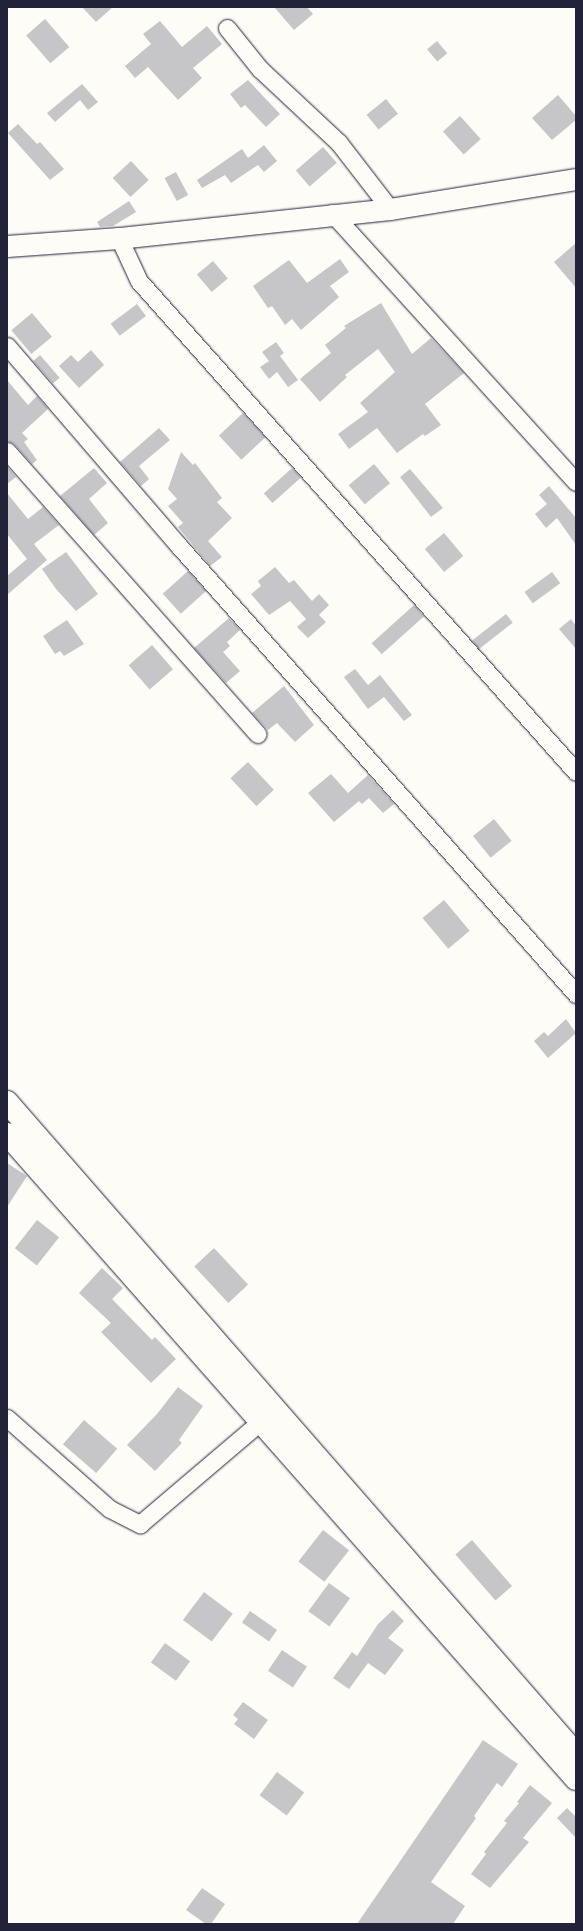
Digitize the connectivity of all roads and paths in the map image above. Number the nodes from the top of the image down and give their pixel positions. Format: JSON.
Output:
{"nodes":[{"id":1,"x":227,"y":28,"type":"dead end"},
{"id":2,"x":576,"y":179,"type":"edge"},
{"id":3,"x":390,"y":209,"type":"junction"},
{"id":4,"x":332,"y":213,"type":"junction"},
{"id":5,"x":119,"y":238,"type":"junction"},
{"id":6,"x":7,"y":246,"type":"edge"},
{"id":7,"x":7,"y":346,"type":"edge"},
{"id":8,"x":7,"y":451,"type":"edge"},
{"id":9,"x":576,"y":482,"type":"edge"},
{"id":10,"x":257,"y":734,"type":"dead end"},
{"id":11,"x":576,"y":772,"type":"edge"},
{"id":12,"x":576,"y":994,"type":"edge"},
{"id":13,"x":7,"y":1102,"type":"edge"},
{"id":14,"x":7,"y":1134,"type":"edge"},
{"id":15,"x":7,"y":1418,"type":"edge"},
{"id":16,"x":261,"y":1421,"type":"junction"},
{"id":17,"x":283,"y":1432,"type":"junction"},
{"id":18,"x":566,"y":1750,"type":"edge"},
{"id":19,"x":576,"y":1778,"type":"edge"}],
"edges":[{"from":1,"to":3,"type":"street"},
{"from":2,"to":3,"type":"street"},
{"from":3,"to":4,"type":"street"},
{"from":4,"to":5,"type":"street"},
{"from":4,"to":9,"type":"street"},
{"from":5,"to":6,"type":"street"},
{"from":5,"to":11,"type":"street"},
{"from":7,"to":12,"type":"street"},
{"from":8,"to":10,"type":"street"},
{"from":13,"to":17,"type":"main road"},
{"from":14,"to":16,"type":"main road"},
{"from":15,"to":16,"type":"street"},
{"from":16,"to":17,"type":"main road"},
{"from":17,"to":18,"type":"main road"},
{"from":18,"to":19,"type":"main road"}]}
